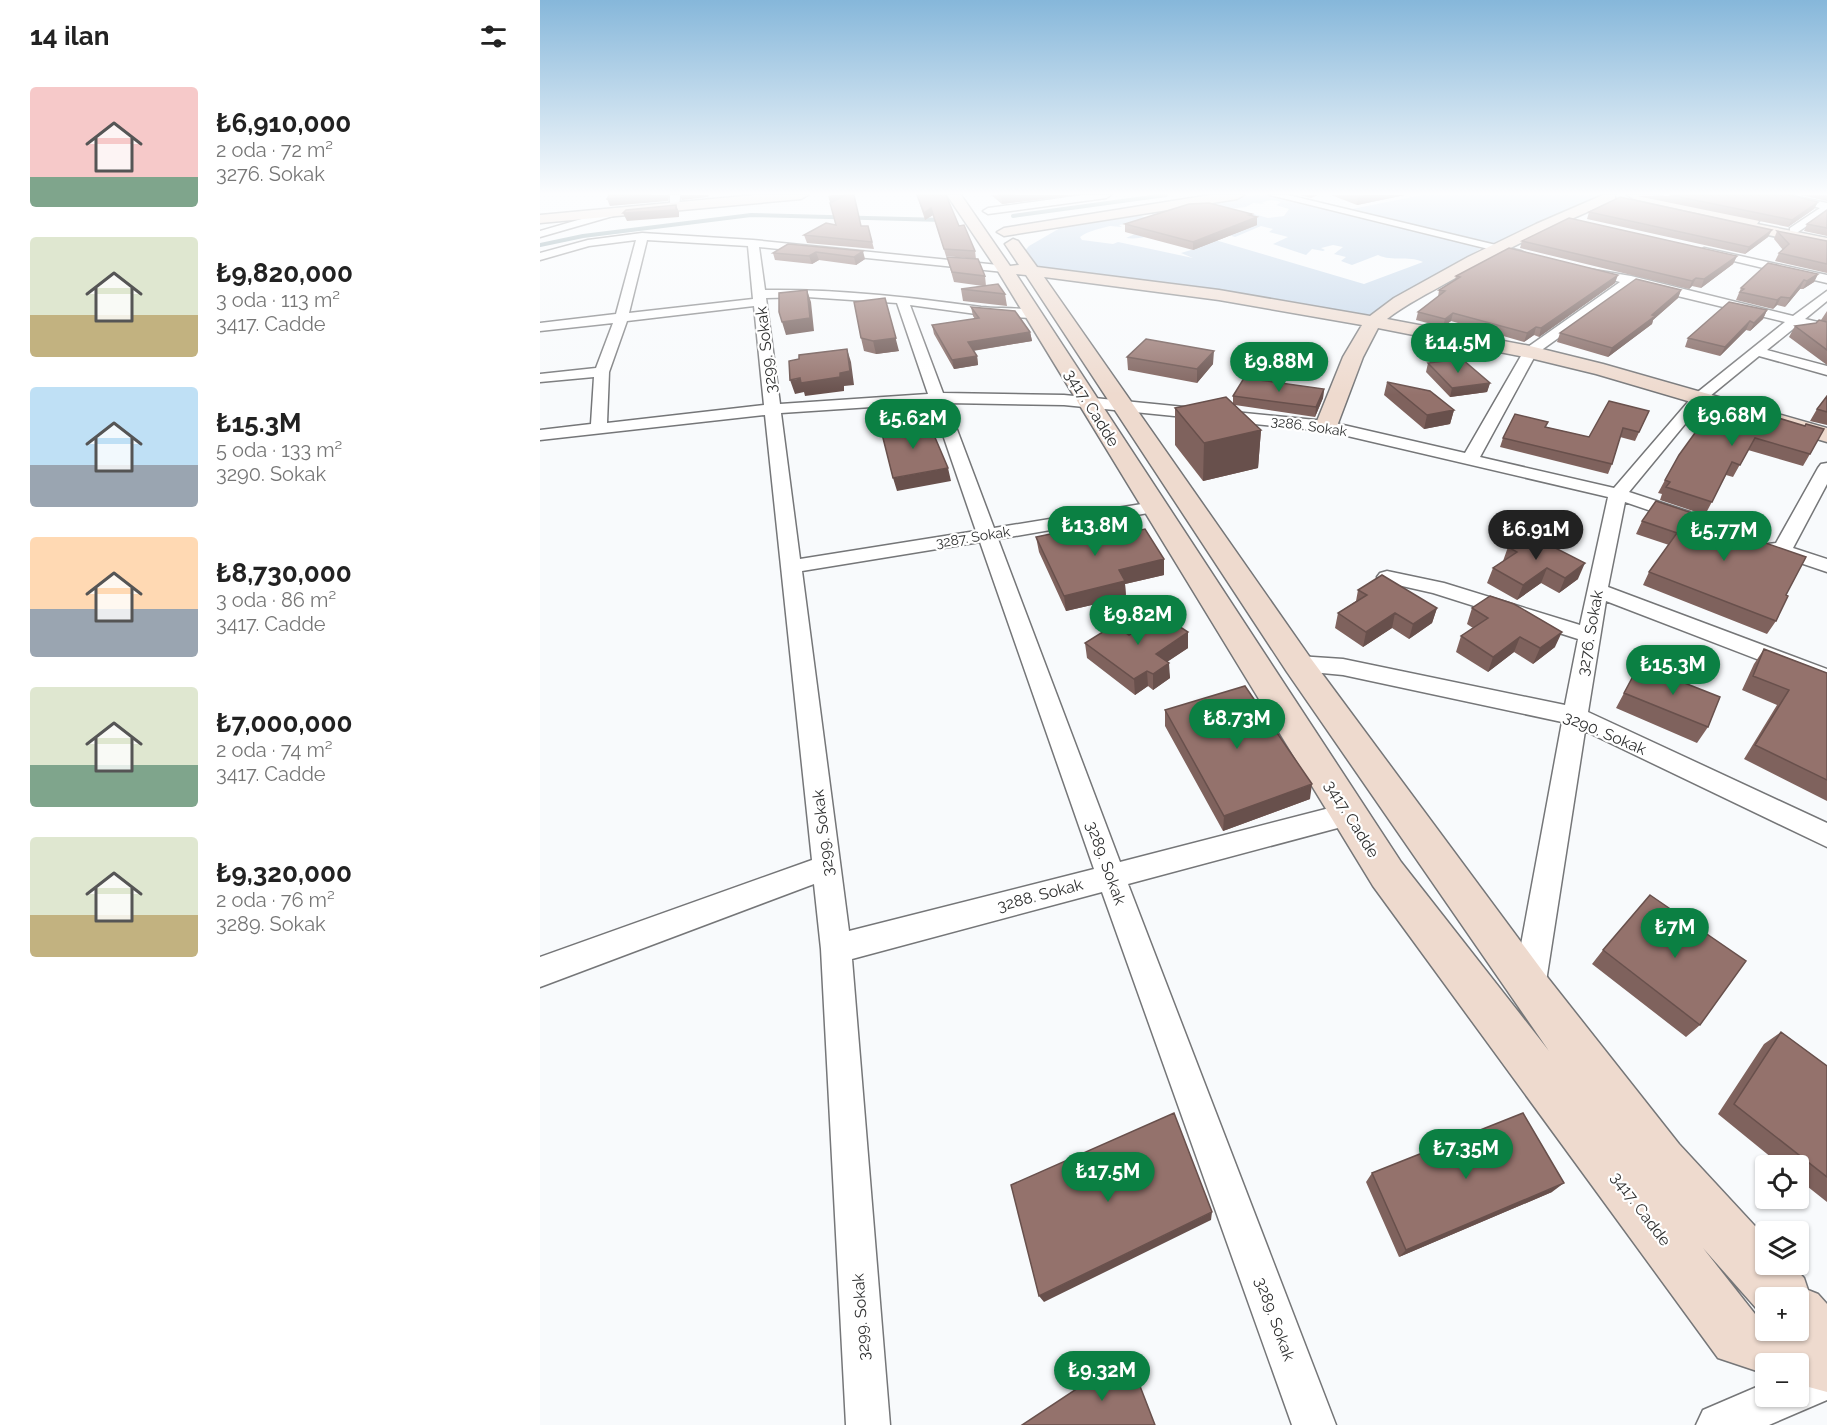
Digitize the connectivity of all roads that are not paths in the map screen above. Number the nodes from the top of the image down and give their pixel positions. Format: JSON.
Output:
{"nodes":[{"id":1,"x":636,"y":262,"type":"edge"},
{"id":2,"x":755,"y":262,"type":"edge"},
{"id":3,"x":1009,"y":262,"type":"edge"},
{"id":4,"x":1017,"y":262,"type":"edge"},
{"id":5,"x":1099,"y":262,"type":"edge"},
{"id":6,"x":1476,"y":262,"type":"edge"},
{"id":7,"x":1750,"y":262,"type":"edge"},
{"id":8,"x":1576,"y":267,"type":"edge"},
{"id":9,"x":1827,"y":279,"type":"edge"},
{"id":10,"x":1631,"y":280,"type":"junction"},
{"id":11,"x":1827,"y":296,"type":"edge"},
{"id":12,"x":760,"y":298,"type":"junction"},
{"id":13,"x":902,"y":300,"type":"junction"},
{"id":14,"x":1032,"y":314,"type":"junction"},
{"id":15,"x":621,"y":320,"type":"junction"},
{"id":16,"x":1794,"y":320,"type":"junction"},
{"id":17,"x":1374,"y":322,"type":"junction"},
{"id":18,"x":540,"y":327,"type":"edge"},
{"id":19,"x":1827,"y":328,"type":"edge"},
{"id":20,"x":1756,"y":351,"type":"junction"},
{"id":21,"x":1530,"y":352,"type":"junction"},
{"id":22,"x":1827,"y":371,"type":"edge"},
{"id":23,"x":602,"y":372,"type":"junction"},
{"id":24,"x":540,"y":378,"type":"edge"},
{"id":25,"x":939,"y":398,"type":"junction"},
{"id":26,"x":1699,"y":398,"type":"junction"},
{"id":27,"x":1088,"y":402,"type":"junction"},
{"id":28,"x":1123,"y":406,"type":"junction"},
{"id":29,"x":773,"y":409,"type":"junction"},
{"id":30,"x":1326,"y":426,"type":"junction"},
{"id":31,"x":599,"y":428,"type":"junction"},
{"id":32,"x":540,"y":435,"type":"edge"},
{"id":33,"x":1827,"y":435,"type":"edge"},
{"id":34,"x":1471,"y":458,"type":"junction"},
{"id":35,"x":1827,"y":468,"type":"edge"},
{"id":36,"x":1618,"y":494,"type":"junction"},
{"id":37,"x":1154,"y":507,"type":"junction"},
{"id":38,"x":1694,"y":520,"type":"edge"},
{"id":39,"x":988,"y":535,"type":"junction"},
{"id":40,"x":1760,"y":543,"type":"edge"},
{"id":41,"x":1782,"y":550,"type":"junction"},
{"id":42,"x":1827,"y":566,"type":"edge"},
{"id":43,"x":791,"y":567,"type":"junction"},
{"id":44,"x":1387,"y":577,"type":"edge"},
{"id":45,"x":1597,"y":590,"type":"junction"},
{"id":46,"x":1589,"y":635,"type":"junction"},
{"id":47,"x":1298,"y":664,"type":"junction"},
{"id":48,"x":1257,"y":668,"type":"junction"},
{"id":49,"x":1827,"y":678,"type":"edge"},
{"id":50,"x":1575,"y":716,"type":"junction"},
{"id":51,"x":1349,"y":814,"type":"junction"},
{"id":52,"x":1827,"y":836,"type":"edge"},
{"id":53,"x":827,"y":867,"type":"junction"},
{"id":54,"x":1111,"y":877,"type":"junction"},
{"id":55,"x":836,"y":949,"type":"junction"},
{"id":56,"x":540,"y":972,"type":"edge"},
{"id":57,"x":1529,"y":988,"type":"junction"},
{"id":58,"x":1774,"y":1287,"type":"edge"},
{"id":59,"x":1809,"y":1326,"type":"edge"},
{"id":60,"x":1827,"y":1346,"type":"edge"},
{"id":61,"x":1827,"y":1363,"type":"edge"},
{"id":62,"x":1827,"y":1378,"type":"edge"},
{"id":63,"x":1809,"y":1386,"type":"edge"},
{"id":64,"x":1760,"y":1407,"type":"edge"},
{"id":65,"x":868,"y":1425,"type":"edge"},
{"id":66,"x":1314,"y":1425,"type":"edge"},
{"id":67,"x":1718,"y":1425,"type":"edge"}],
"edges":[{"from":1,"to":15,"type":"street"},
{"from":2,"to":12,"type":"street","name":"3299. Sokak"},
{"from":3,"to":14,"type":"street","name":"3417. Cadde"},
{"from":4,"to":28,"type":"street","name":"3417. Cadde"},
{"from":5,"to":17,"type":"street"},
{"from":6,"to":17,"type":"street"},
{"from":7,"to":9,"type":"street"},
{"from":8,"to":10,"type":"street"},
{"from":10,"to":16,"type":"street"},
{"from":10,"to":21,"type":"street"},
{"from":11,"to":16,"type":"street","name":"3276. Sokak"},
{"from":12,"to":13,"type":"street"},
{"from":12,"to":15,"type":"street"},
{"from":12,"to":29,"type":"street","name":"3299. Sokak"},
{"from":13,"to":14,"type":"street"},
{"from":13,"to":25,"type":"street","name":"3289. Sokak"},
{"from":14,"to":27,"type":"street","name":"3417. Cadde"},
{"from":15,"to":18,"type":"street"},
{"from":15,"to":23,"type":"street"},
{"from":16,"to":19,"type":"street"},
{"from":16,"to":20,"type":"street","name":"3276. Sokak"},
{"from":17,"to":21,"type":"street"},
{"from":17,"to":30,"type":"street"},
{"from":20,"to":22,"type":"street"},
{"from":20,"to":26,"type":"street","name":"3276. Sokak"},
{"from":21,"to":26,"type":"street"},
{"from":21,"to":34,"type":"street"},
{"from":23,"to":24,"type":"street"},
{"from":23,"to":31,"type":"street"},
{"from":25,"to":27,"type":"street","name":"3286. Sokak"},
{"from":25,"to":29,"type":"street","name":"3286. Sokak"},
{"from":25,"to":39,"type":"street","name":"3289. Sokak"},
{"from":26,"to":33,"type":"street"},
{"from":26,"to":36,"type":"street","name":"3276. Sokak"},
{"from":27,"to":28,"type":"street","name":"3286. Sokak"},
{"from":27,"to":37,"type":"street","name":"3417. Cadde"},
{"from":28,"to":30,"type":"street","name":"3286. Sokak"},
{"from":28,"to":47,"type":"street","name":"3417. Cadde"},
{"from":29,"to":31,"type":"street","name":"3286. Sokak"},
{"from":29,"to":43,"type":"street","name":"3299. Sokak"},
{"from":30,"to":34,"type":"street","name":"3286. Sokak"},
{"from":31,"to":32,"type":"street","name":"3286. Sokak"},
{"from":34,"to":36,"type":"street","name":"3286. Sokak"},
{"from":35,"to":41,"type":"street"},
{"from":36,"to":38,"type":"street","name":"3286. Sokak"},
{"from":36,"to":45,"type":"street","name":"3276. Sokak"},
{"from":37,"to":39,"type":"street","name":"3287. Sokak"},
{"from":37,"to":48,"type":"street","name":"3417. Cadde"},
{"from":39,"to":43,"type":"street","name":"3287. Sokak"},
{"from":39,"to":54,"type":"street","name":"3289. Sokak"},
{"from":40,"to":41,"type":"street"},
{"from":41,"to":42,"type":"street"},
{"from":43,"to":53,"type":"street","name":"3299. Sokak"},
{"from":44,"to":46,"type":"street"},
{"from":45,"to":46,"type":"street","name":"3276. Sokak"},
{"from":45,"to":49,"type":"street"},
{"from":46,"to":50,"type":"street","name":"3276. Sokak"},
{"from":47,"to":48,"type":"street"},
{"from":47,"to":50,"type":"street","name":"3290. Sokak"},
{"from":47,"to":57,"type":"street","name":"3417. Cadde"},
{"from":48,"to":51,"type":"street","name":"3417. Cadde"},
{"from":50,"to":52,"type":"street","name":"3290. Sokak"},
{"from":50,"to":57,"type":"street","name":"3276. Sokak"},
{"from":51,"to":54,"type":"street","name":"3288. Sokak"},
{"from":51,"to":61,"type":"street","name":"3417. Cadde"},
{"from":53,"to":55,"type":"street","name":"3299. Sokak"},
{"from":53,"to":56,"type":"street"},
{"from":54,"to":55,"type":"street","name":"3288. Sokak"},
{"from":54,"to":66,"type":"street","name":"3289. Sokak"},
{"from":55,"to":65,"type":"street","name":"3299. Sokak"},
{"from":57,"to":58,"type":"street","name":"3417. Cadde"},
{"from":59,"to":60,"type":"street"},
{"from":62,"to":63,"type":"street"},
{"from":64,"to":67,"type":"street"}]}
